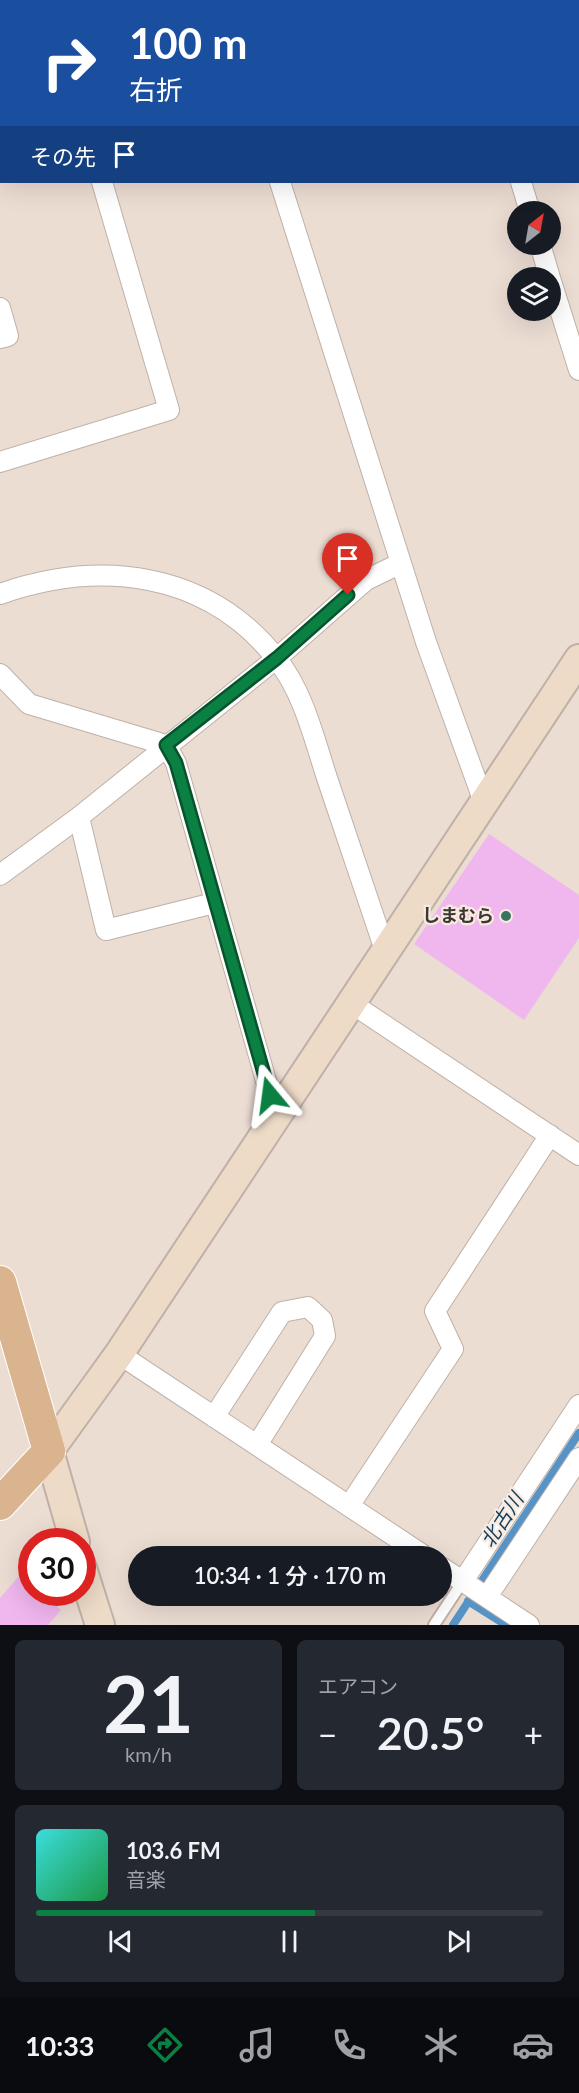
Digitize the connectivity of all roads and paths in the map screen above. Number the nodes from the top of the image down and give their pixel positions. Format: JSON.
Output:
{"nodes":[{"id":1,"x":102,"y":183,"type":"edge"},
{"id":2,"x":280,"y":183,"type":"edge"},
{"id":3,"x":521,"y":183,"type":"edge"},
{"id":4,"x":527,"y":201,"type":"edge"},
{"id":5,"x":0,"y":308,"type":"edge"},
{"id":6,"x":561,"y":313,"type":"edge"},
{"id":7,"x":0,"y":338,"type":"edge"},
{"id":8,"x":579,"y":370,"type":"edge"},
{"id":9,"x":0,"y":462,"type":"edge"},
{"id":10,"x":401,"y":563,"type":"junction"},
{"id":11,"x":0,"y":594,"type":"edge"},
{"id":12,"x":277,"y":658,"type":"junction"},
{"id":13,"x":579,"y":659,"type":"edge"},
{"id":14,"x":0,"y":674,"type":"edge"},
{"id":15,"x":166,"y":745,"type":"junction"},
{"id":16,"x":484,"y":802,"type":"junction"},
{"id":17,"x":79,"y":817,"type":"junction"},
{"id":18,"x":0,"y":875,"type":"edge"},
{"id":19,"x":214,"y":903,"type":"junction"},
{"id":20,"x":385,"y":950,"type":"junction"},
{"id":21,"x":351,"y":1003,"type":"junction"},
{"id":22,"x":276,"y":1116,"type":"junction"},
{"id":23,"x":550,"y":1135,"type":"junction"},
{"id":24,"x":579,"y":1155,"type":"edge"},
{"id":25,"x":0,"y":1282,"type":"edge"},
{"id":26,"x":119,"y":1354,"type":"junction"},
{"id":27,"x":579,"y":1405,"type":"edge"},
{"id":28,"x":214,"y":1418,"type":"junction"},
{"id":29,"x":257,"y":1445,"type":"junction"},
{"id":30,"x":49,"y":1451,"type":"junction"},
{"id":31,"x":579,"y":1458,"type":"edge"},
{"id":32,"x":0,"y":1504,"type":"edge"},
{"id":33,"x":349,"y":1506,"type":"junction"},
{"id":34,"x":71,"y":1528,"type":"edge"},
{"id":35,"x":409,"y":1546,"type":"edge"},
{"id":36,"x":452,"y":1574,"type":"edge"},
{"id":37,"x":464,"y":1582,"type":"junction"},
{"id":38,"x":486,"y":1597,"type":"junction"},
{"id":39,"x":94,"y":1606,"type":"edge"},
{"id":40,"x":100,"y":1625,"type":"edge"},
{"id":41,"x":434,"y":1625,"type":"edge"},
{"id":42,"x":529,"y":1625,"type":"edge"}],
"edges":[{"from":1,"to":9,"type":"street"},
{"from":2,"to":10,"type":"street"},
{"from":3,"to":4,"type":"street"},
{"from":5,"to":7,"type":"street"},
{"from":6,"to":8,"type":"street"},
{"from":10,"to":12,"type":"street"},
{"from":10,"to":16,"type":"street"},
{"from":11,"to":12,"type":"street"},
{"from":12,"to":15,"type":"street"},
{"from":12,"to":20,"type":"street"},
{"from":13,"to":16,"type":"street"},
{"from":14,"to":15,"type":"street"},
{"from":15,"to":17,"type":"street"},
{"from":15,"to":19,"type":"street"},
{"from":16,"to":20,"type":"street"},
{"from":17,"to":18,"type":"street"},
{"from":17,"to":19,"type":"street"},
{"from":19,"to":22,"type":"street"},
{"from":20,"to":21,"type":"street"},
{"from":21,"to":22,"type":"street"},
{"from":21,"to":23,"type":"street"},
{"from":22,"to":26,"type":"street"},
{"from":23,"to":24,"type":"street"},
{"from":23,"to":33,"type":"street"},
{"from":25,"to":30,"type":"main road"},
{"from":26,"to":28,"type":"street"},
{"from":26,"to":30,"type":"street"},
{"from":27,"to":37,"type":"street"},
{"from":28,"to":29,"type":"street"},
{"from":28,"to":29,"type":"street"},
{"from":29,"to":33,"type":"street"},
{"from":30,"to":32,"type":"main road"},
{"from":30,"to":34,"type":"street"},
{"from":31,"to":38,"type":"street"},
{"from":33,"to":35,"type":"street"},
{"from":36,"to":37,"type":"street"},
{"from":37,"to":38,"type":"street"},
{"from":37,"to":41,"type":"lane"},
{"from":38,"to":42,"type":"street"},
{"from":39,"to":40,"type":"street"}]}
